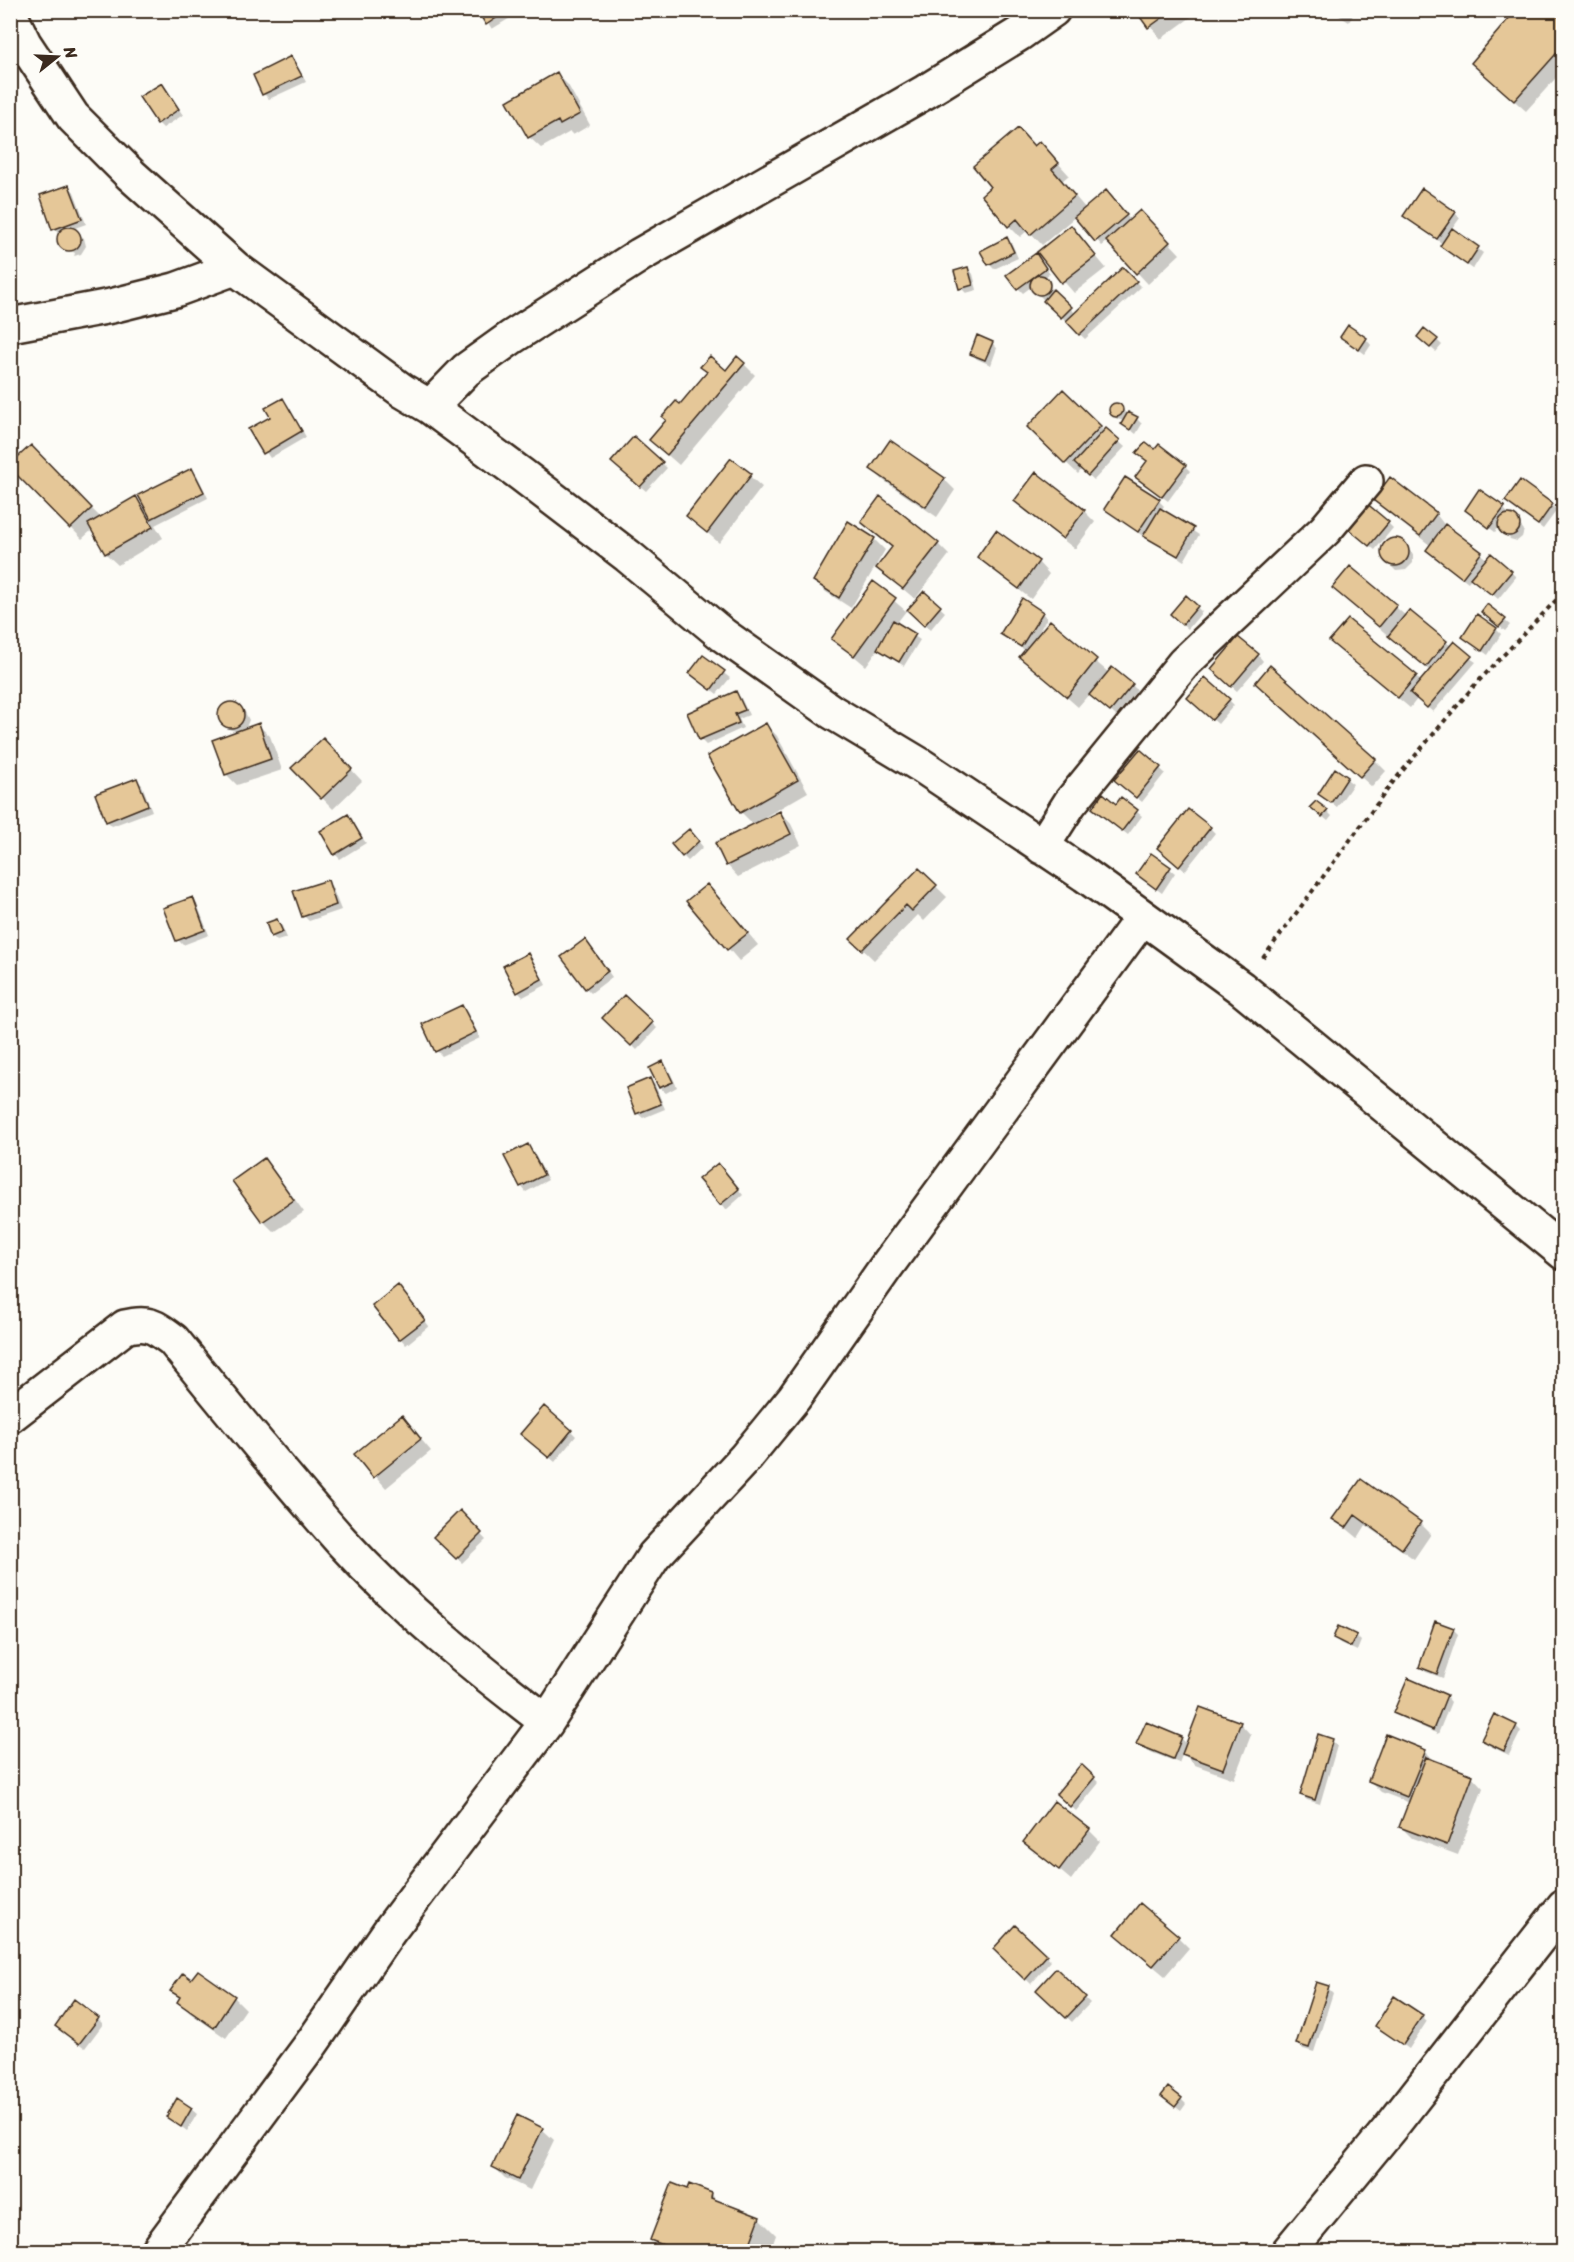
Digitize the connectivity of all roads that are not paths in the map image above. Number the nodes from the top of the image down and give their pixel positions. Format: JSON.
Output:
{"nodes":[{"id":1,"x":1053,"y":10,"type":"edge"},
{"id":2,"x":10,"y":14,"type":"edge"},
{"id":3,"x":235,"y":268,"type":"junction"},
{"id":4,"x":10,"y":325,"type":"edge"},
{"id":5,"x":430,"y":407,"type":"junction"},
{"id":6,"x":1366,"y":481,"type":"dead end"},
{"id":7,"x":1042,"y":847,"type":"junction"},
{"id":8,"x":1142,"y":918,"type":"junction"},
{"id":9,"x":1563,"y":1253,"type":"edge"},
{"id":10,"x":10,"y":1416,"type":"edge"},
{"id":11,"x":547,"y":1722,"type":"junction"},
{"id":12,"x":1563,"y":1906,"type":"edge"},
{"id":13,"x":157,"y":2252,"type":"edge"},
{"id":14,"x":1288,"y":2252,"type":"edge"}],
"edges":[{"from":1,"to":5,"type":"street"},
{"from":2,"to":3,"type":"street"},
{"from":3,"to":4,"type":"street"},
{"from":3,"to":5,"type":"street"},
{"from":5,"to":7,"type":"street"},
{"from":6,"to":7,"type":"street"},
{"from":7,"to":8,"type":"street"},
{"from":8,"to":9,"type":"street"},
{"from":8,"to":11,"type":"street"},
{"from":10,"to":11,"type":"street"},
{"from":11,"to":13,"type":"street"},
{"from":12,"to":14,"type":"street"}]}
